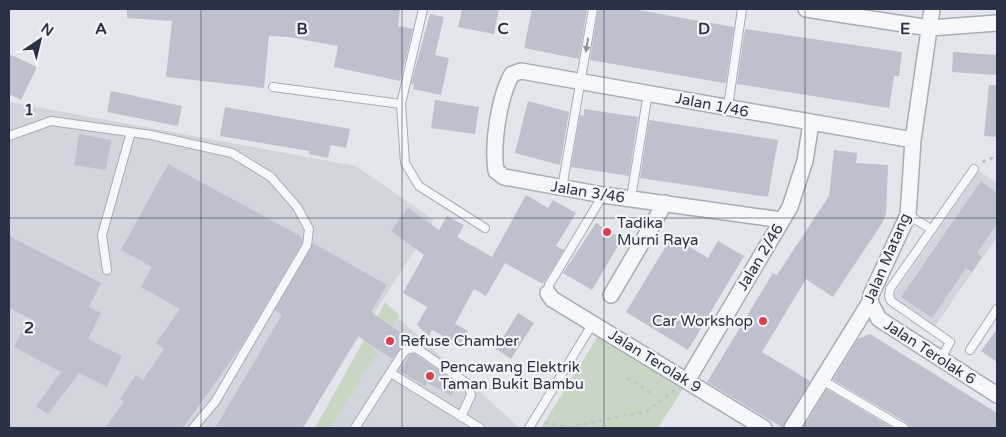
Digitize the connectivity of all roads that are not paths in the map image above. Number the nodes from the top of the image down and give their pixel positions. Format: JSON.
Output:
{"nodes":[{"id":1,"x":423,"y":9,"type":"edge"},
{"id":2,"x":593,"y":9,"type":"edge"},
{"id":3,"x":742,"y":9,"type":"edge"},
{"id":4,"x":806,"y":9,"type":"edge"},
{"id":5,"x":932,"y":9,"type":"edge"},
{"id":6,"x":863,"y":13,"type":"edge"},
{"id":7,"x":997,"y":23,"type":"edge"},
{"id":8,"x":930,"y":28,"type":"junction"},
{"id":9,"x":512,"y":74,"type":"joint"},
{"id":10,"x":582,"y":82,"type":"junction"},
{"id":11,"x":273,"y":88,"type":"dead end"},
{"id":12,"x":648,"y":93,"type":"junction"},
{"id":13,"x":401,"y":104,"type":"junction"},
{"id":14,"x":728,"y":107,"type":"junction"},
{"id":15,"x":811,"y":123,"type":"junction"},
{"id":16,"x":132,"y":132,"type":"junction"},
{"id":17,"x":9,"y":136,"type":"edge"},
{"id":18,"x":913,"y":140,"type":"junction"},
{"id":19,"x":974,"y":169,"type":"road end"},
{"id":20,"x":562,"y":188,"type":"junction"},
{"id":21,"x":603,"y":194,"type":"junction"},
{"id":22,"x":631,"y":198,"type":"junction"},
{"id":23,"x":665,"y":203,"type":"junction"},
{"id":24,"x":908,"y":215,"type":"junction"},
{"id":25,"x":782,"y":220,"type":"junction"},
{"id":26,"x":485,"y":228,"type":"dead end"},
{"id":27,"x":931,"y":229,"type":"junction"},
{"id":28,"x":107,"y":270,"type":"dead end"},
{"id":29,"x":548,"y":292,"type":"joint"},
{"id":30,"x":611,"y":295,"type":"dead end"},
{"id":31,"x":870,"y":302,"type":"junction"},
{"id":32,"x":997,"y":309,"type":"edge"},
{"id":33,"x":593,"y":323,"type":"junction"},
{"id":34,"x":970,"y":350,"type":"dead end"},
{"id":35,"x":941,"y":359,"type":"junction"},
{"id":36,"x":391,"y":373,"type":"junction"},
{"id":37,"x":822,"y":380,"type":"junction"},
{"id":38,"x":687,"y":381,"type":"junction"},
{"id":39,"x":997,"y":395,"type":"edge"},
{"id":40,"x":462,"y":417,"type":"junction"},
{"id":41,"x":193,"y":428,"type":"edge"},
{"id":42,"x":355,"y":428,"type":"edge"},
{"id":43,"x":480,"y":428,"type":"edge"},
{"id":44,"x":529,"y":428,"type":"edge"},
{"id":45,"x":764,"y":428,"type":"edge"},
{"id":46,"x":792,"y":428,"type":"edge"},
{"id":47,"x":904,"y":428,"type":"edge"}],
"edges":[{"from":1,"to":13,"type":"lane"},
{"from":2,"to":10,"type":"lane","one_way":true},
{"from":3,"to":14,"type":"lane"},
{"from":4,"to":6,"type":"street"},
{"from":5,"to":8,"type":"street","name":"Jalan Matang"},
{"from":6,"to":8,"type":"street"},
{"from":7,"to":8,"type":"street"},
{"from":8,"to":18,"type":"street","name":"Jalan Matang"},
{"from":9,"to":10,"type":"street","name":"Jalan 1/46"},
{"from":9,"to":20,"type":"street","name":"Jalan 3/46"},
{"from":10,"to":12,"type":"street","name":"Jalan 1/46"},
{"from":10,"to":20,"type":"lane"},
{"from":11,"to":13,"type":"lane"},
{"from":12,"to":14,"type":"street","name":"Jalan 1/46"},
{"from":12,"to":22,"type":"lane"},
{"from":13,"to":26,"type":"lane"},
{"from":14,"to":15,"type":"street","name":"Jalan 1/46"},
{"from":15,"to":18,"type":"street","name":"Jalan 1/46"},
{"from":15,"to":25,"type":"street","name":"Jalan 2/46"},
{"from":16,"to":17,"type":"lane"},
{"from":16,"to":28,"type":"lane"},
{"from":16,"to":41,"type":"lane"},
{"from":18,"to":24,"type":"street","name":"Jalan Matang"},
{"from":19,"to":27,"type":"lane"},
{"from":20,"to":21,"type":"street","name":"Jalan 3/46"},
{"from":21,"to":22,"type":"street","name":"Jalan 3/46"},
{"from":21,"to":29,"type":"lane"},
{"from":22,"to":23,"type":"street","name":"Jalan 3/46"},
{"from":23,"to":25,"type":"street","name":"Jalan 3/46"},
{"from":23,"to":30,"type":"street"},
{"from":24,"to":27,"type":"lane"},
{"from":24,"to":31,"type":"street","name":"Jalan Matang"},
{"from":25,"to":38,"type":"street","name":"Jalan 2/46"},
{"from":27,"to":35,"type":"lane"},
{"from":29,"to":33,"type":"street","name":"Jalan Terolak 9"},
{"from":31,"to":35,"type":"street","name":"Jalan Terolak 6"},
{"from":31,"to":37,"type":"street","name":"Jalan Matang"},
{"from":32,"to":34,"type":"lane"},
{"from":33,"to":38,"type":"street","name":"Jalan Terolak 9"},
{"from":33,"to":44,"type":"lane"},
{"from":35,"to":39,"type":"street","name":"Jalan Terolak 6"},
{"from":36,"to":40,"type":"lane"},
{"from":36,"to":40,"type":"lane"},
{"from":36,"to":42,"type":"lane"},
{"from":37,"to":46,"type":"street","name":"Jalan Matang"},
{"from":37,"to":47,"type":"lane"},
{"from":38,"to":45,"type":"street","name":"Jalan Terolak 9"},
{"from":40,"to":43,"type":"lane"}]}
